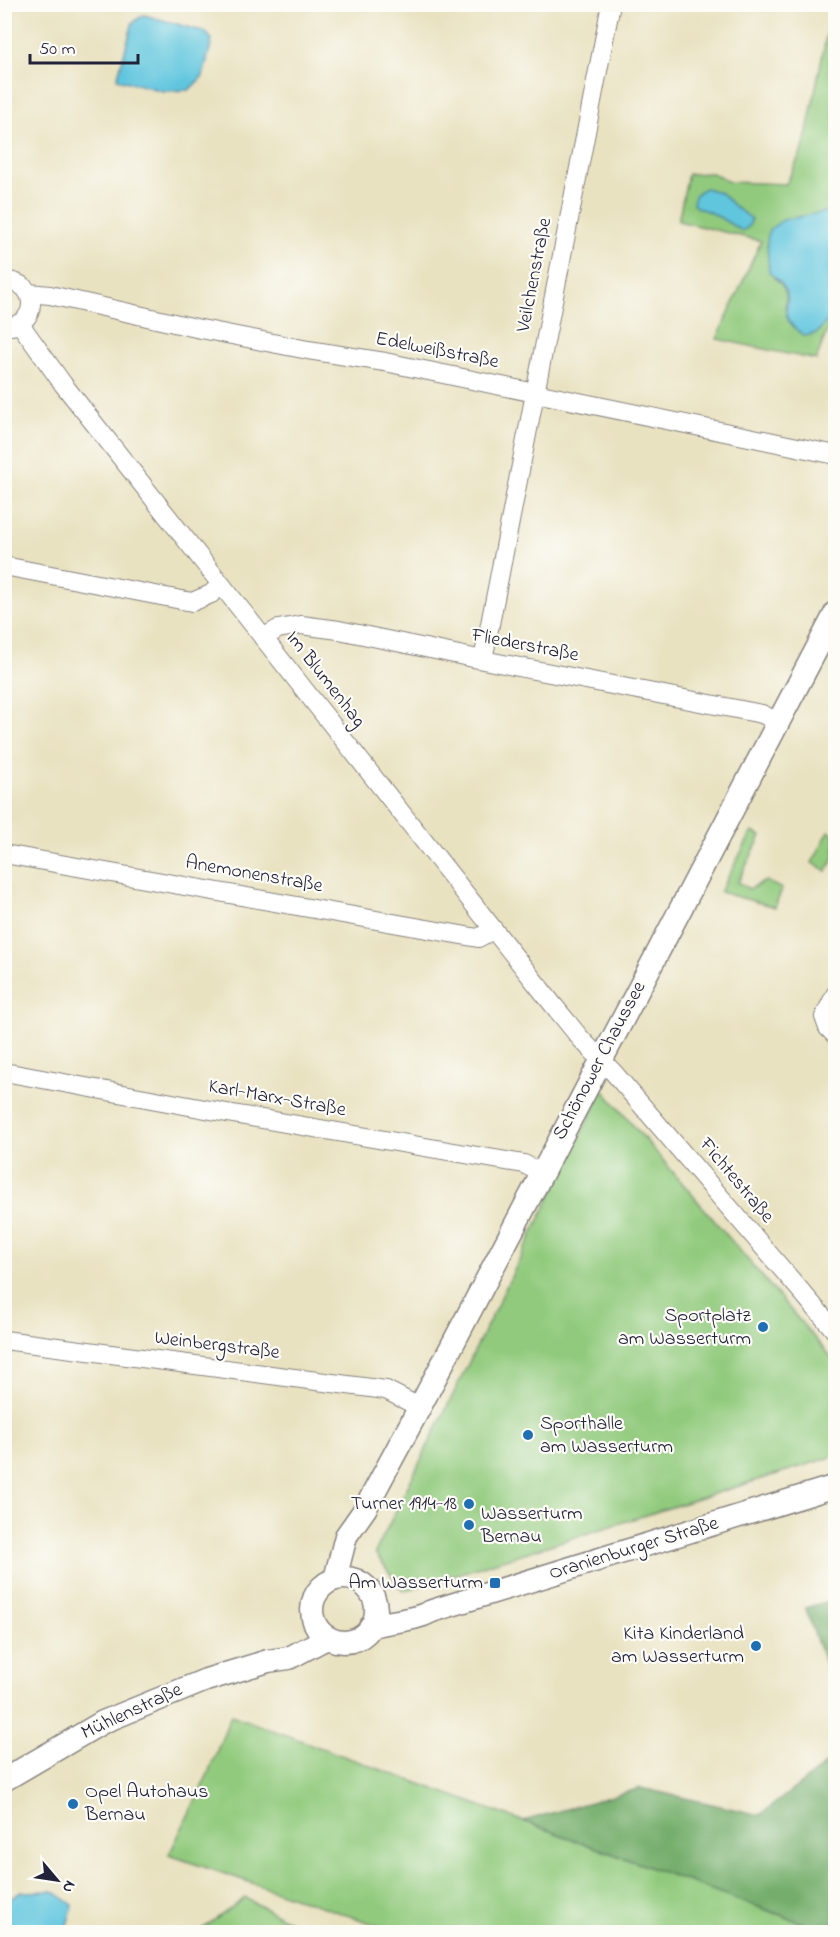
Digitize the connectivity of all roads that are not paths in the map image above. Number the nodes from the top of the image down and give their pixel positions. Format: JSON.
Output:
{"nodes":[{"id":1,"x":611,"y":4,"type":"edge"},
{"id":2,"x":4,"y":281,"type":"edge"},
{"id":3,"x":29,"y":293,"type":"junction"},
{"id":4,"x":12,"y":325,"type":"edge"},
{"id":5,"x":534,"y":393,"type":"junction"},
{"id":6,"x":836,"y":455,"type":"edge"},
{"id":7,"x":4,"y":566,"type":"edge"},
{"id":8,"x":221,"y":585,"type":"junction"},
{"id":9,"x":836,"y":612,"type":"edge"},
{"id":10,"x":263,"y":638,"type":"junction"},
{"id":11,"x":483,"y":660,"type":"junction"},
{"id":12,"x":778,"y":722,"type":"junction"},
{"id":13,"x":4,"y":854,"type":"edge"},
{"id":14,"x":493,"y":930,"type":"junction"},
{"id":15,"x":836,"y":993,"type":"edge"},
{"id":16,"x":836,"y":1036,"type":"edge"},
{"id":17,"x":601,"y":1060,"type":"junction"},
{"id":18,"x":4,"y":1072,"type":"edge"},
{"id":19,"x":541,"y":1173,"type":"junction"},
{"id":20,"x":836,"y":1332,"type":"edge"},
{"id":21,"x":4,"y":1340,"type":"edge"},
{"id":22,"x":419,"y":1407,"type":"junction"},
{"id":23,"x":836,"y":1486,"type":"edge"},
{"id":24,"x":365,"y":1509,"type":"junction"},
{"id":25,"x":335,"y":1579,"type":"junction"},
{"id":26,"x":367,"y":1591,"type":"junction"},
{"id":27,"x":432,"y":1611,"type":"junction"},
{"id":28,"x":370,"y":1627,"type":"junction"},
{"id":29,"x":322,"y":1630,"type":"junction"},
{"id":30,"x":4,"y":1780,"type":"edge"}],
"edges":[{"from":1,"to":5,"type":"street","name":"Veilchenstraße"},
{"from":2,"to":3,"type":"street"},
{"from":3,"to":4,"type":"street","name":"Im Blumenhag"},
{"from":3,"to":5,"type":"street","name":"Edelweißstraße"},
{"from":4,"to":8,"type":"street","name":"Im Blumenhag"},
{"from":5,"to":6,"type":"street","name":"Edelweißstraße"},
{"from":5,"to":11,"type":"street","name":"Veilchenstraße"},
{"from":7,"to":8,"type":"street"},
{"from":8,"to":10,"type":"street","name":"Im Blumenhag"},
{"from":9,"to":12,"type":"main road","name":"Schönower Chaussee"},
{"from":10,"to":11,"type":"street","name":"Fliederstraße"},
{"from":10,"to":14,"type":"street","name":"Im Blumenhag"},
{"from":11,"to":12,"type":"street","name":"Fliederstraße"},
{"from":12,"to":17,"type":"main road","name":"Schönower Chaussee"},
{"from":13,"to":14,"type":"street","name":"Anemonenstraße"},
{"from":14,"to":17,"type":"street","name":"Im Blumenhag"},
{"from":15,"to":16,"type":"street"},
{"from":17,"to":19,"type":"main road","name":"Schönower Chaussee"},
{"from":17,"to":20,"type":"street","name":"Fichtestraße"},
{"from":18,"to":19,"type":"street","name":"Karl-Marx-Straße"},
{"from":19,"to":22,"type":"main road","name":"Schönower Chaussee"},
{"from":21,"to":22,"type":"street","name":"Weinbergstraße"},
{"from":22,"to":24,"type":"main road","name":"Schönower Chaussee"},
{"from":23,"to":27,"type":"main road","name":"Oranienburger Straße"},
{"from":24,"to":25,"type":"main road","name":"Schönower Chaussee"},
{"from":24,"to":26,"type":"main road","name":"Schönower Chaussee"},
{"from":25,"to":26,"type":"main road"},
{"from":25,"to":29,"type":"main road"},
{"from":26,"to":27,"type":"main road","name":"Oranienburger Straße"},
{"from":26,"to":28,"type":"main road"},
{"from":27,"to":28,"type":"main road","name":"Oranienburger Straße"},
{"from":28,"to":29,"type":"main road"},
{"from":29,"to":30,"type":"main road","name":"Mühlenstraße"}]}
